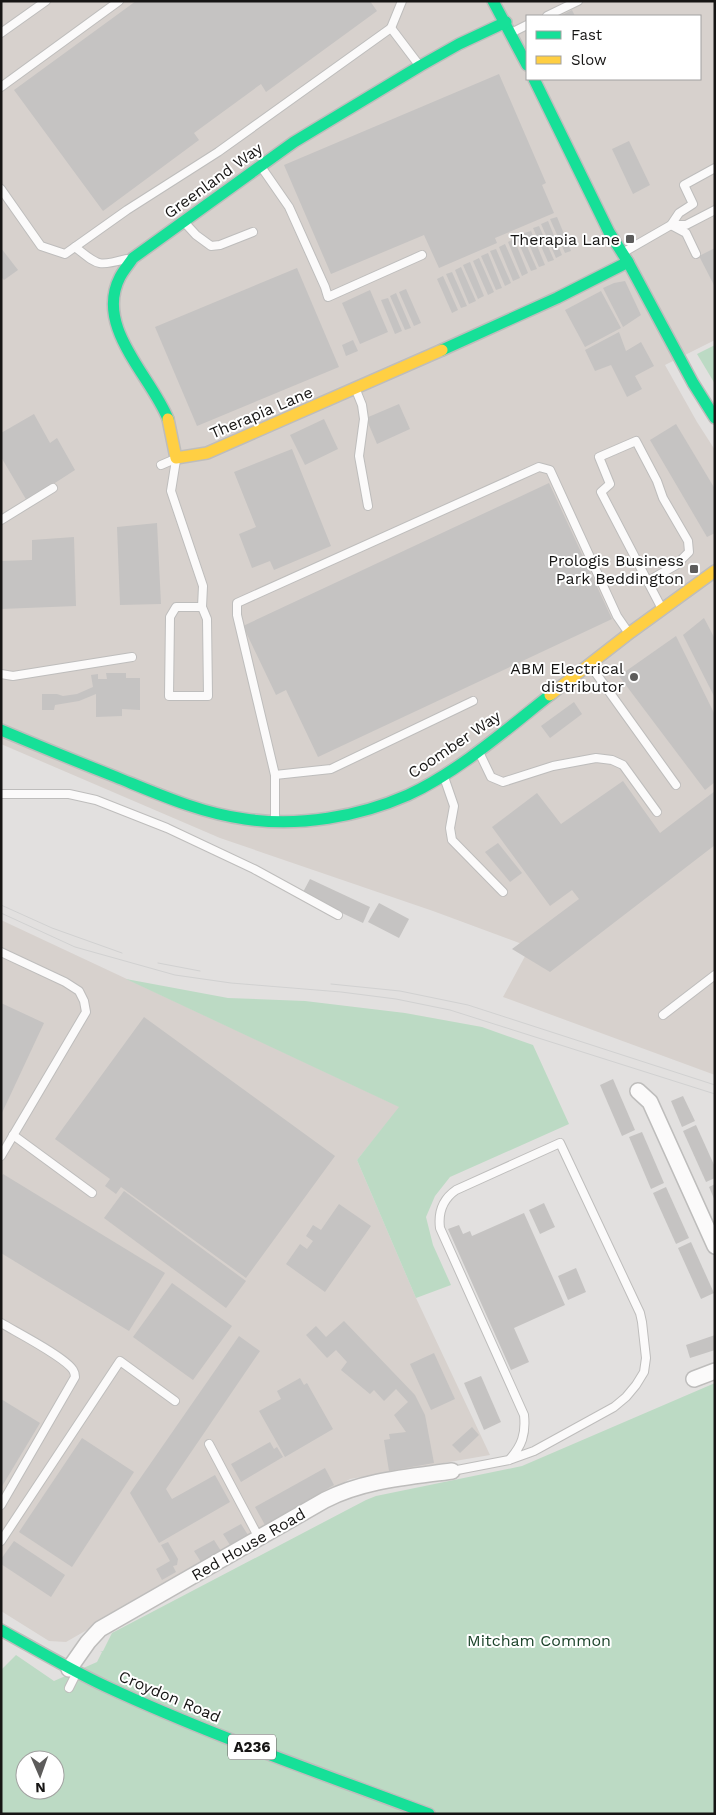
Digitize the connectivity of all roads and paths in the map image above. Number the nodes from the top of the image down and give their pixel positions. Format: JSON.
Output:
{"nodes":[{"id":1,"x":46,"y":1,"type":"edge"},
{"id":2,"x":119,"y":1,"type":"edge"},
{"id":3,"x":402,"y":1,"type":"edge"},
{"id":4,"x":493,"y":1,"type":"edge"},
{"id":5,"x":578,"y":1,"type":"edge"},
{"id":6,"x":549,"y":15,"type":"edge"},
{"id":7,"x":506,"y":22,"type":"junction"},
{"id":8,"x":526,"y":26,"type":"edge"},
{"id":9,"x":391,"y":28,"type":"junction"},
{"id":10,"x":1,"y":33,"type":"edge"},
{"id":11,"x":511,"y":33,"type":"junction"},
{"id":12,"x":526,"y":63,"type":"edge"},
{"id":13,"x":420,"y":66,"type":"junction"},
{"id":14,"x":534,"y":80,"type":"edge"},
{"id":15,"x":1,"y":87,"type":"edge"},
{"id":16,"x":261,"y":166,"type":"junction"},
{"id":17,"x":715,"y":168,"type":"edge"},
{"id":18,"x":1,"y":189,"type":"edge"},
{"id":19,"x":715,"y":210,"type":"edge"},
{"id":20,"x":184,"y":221,"type":"junction"},
{"id":21,"x":671,"y":225,"type":"junction"},
{"id":22,"x":253,"y":232,"type":"dead end"},
{"id":23,"x":75,"y":247,"type":"junction"},
{"id":24,"x":696,"y":254,"type":"dead end"},
{"id":25,"x":422,"y":255,"type":"dead end"},
{"id":26,"x":625,"y":257,"type":"junction"},
{"id":27,"x":133,"y":258,"type":"junction"},
{"id":28,"x":355,"y":389,"type":"junction"},
{"id":29,"x":715,"y":418,"type":"edge"},
{"id":30,"x":176,"y":458,"type":"junction"},
{"id":31,"x":160,"y":465,"type":"dead end"},
{"id":32,"x":52,"y":488,"type":"dead end"},
{"id":33,"x":368,"y":506,"type":"dead end"},
{"id":34,"x":1,"y":520,"type":"edge"},
{"id":35,"x":715,"y":571,"type":"edge"},
{"id":36,"x":648,"y":581,"type":"junction"},
{"id":37,"x":202,"y":607,"type":"junction"},
{"id":38,"x":662,"y":609,"type":"junction"},
{"id":39,"x":629,"y":634,"type":"junction"},
{"id":40,"x":132,"y":657,"type":"dead end"},
{"id":41,"x":589,"y":664,"type":"junction"},
{"id":42,"x":1,"y":674,"type":"edge"},
{"id":43,"x":473,"y":701,"type":"dead end"},
{"id":44,"x":1,"y":730,"type":"edge"},
{"id":45,"x":479,"y":751,"type":"junction"},
{"id":46,"x":443,"y":774,"type":"junction"},
{"id":47,"x":275,"y":775,"type":"junction"},
{"id":48,"x":676,"y":785,"type":"dead end"},
{"id":49,"x":1,"y":794,"type":"edge"},
{"id":50,"x":657,"y":812,"type":"dead end"},
{"id":51,"x":275,"y":821,"type":"junction"},
{"id":52,"x":503,"y":892,"type":"dead end"},
{"id":53,"x":338,"y":915,"type":"dead end"},
{"id":54,"x":1,"y":952,"type":"edge"},
{"id":55,"x":715,"y":975,"type":"edge"},
{"id":56,"x":664,"y":1015,"type":"dead end"},
{"id":57,"x":638,"y":1091,"type":"dead end"},
{"id":58,"x":13,"y":1135,"type":"junction"},
{"id":59,"x":1,"y":1156,"type":"edge"},
{"id":60,"x":92,"y":1193,"type":"dead end"},
{"id":61,"x":715,"y":1246,"type":"edge"},
{"id":62,"x":1,"y":1323,"type":"edge"},
{"id":63,"x":715,"y":1371,"type":"edge"},
{"id":64,"x":694,"y":1379,"type":"dead end"},
{"id":65,"x":175,"y":1401,"type":"dead end"},
{"id":66,"x":210,"y":1444,"type":"dead end"},
{"id":67,"x":510,"y":1460,"type":"junction"},
{"id":68,"x":452,"y":1471,"type":"joint"},
{"id":69,"x":1,"y":1505,"type":"edge"},
{"id":70,"x":259,"y":1538,"type":"junction"},
{"id":71,"x":1,"y":1541,"type":"edge"},
{"id":72,"x":1,"y":1630,"type":"edge"},
{"id":73,"x":73,"y":1671,"type":"junction"},
{"id":74,"x":69,"y":1688,"type":"dead end"},
{"id":75,"x":429,"y":1814,"type":"edge"}],
"edges":[{"from":1,"to":10,"type":"lane"},
{"from":2,"to":15,"type":"lane"},
{"from":3,"to":9,"type":"lane"},
{"from":4,"to":7,"type":"street"},
{"from":5,"to":6,"type":"lane"},
{"from":7,"to":11,"type":"street"},
{"from":7,"to":13,"type":"street","name":"Greenland Way"},
{"from":8,"to":11,"type":"lane"},
{"from":9,"to":13,"type":"lane"},
{"from":9,"to":23,"type":"lane"},
{"from":11,"to":12,"type":"street"},
{"from":13,"to":16,"type":"street","name":"Greenland Way"},
{"from":14,"to":26,"type":"street"},
{"from":16,"to":20,"type":"street","name":"Greenland Way"},
{"from":16,"to":25,"type":"lane"},
{"from":17,"to":21,"type":"lane"},
{"from":18,"to":23,"type":"lane"},
{"from":19,"to":21,"type":"lane"},
{"from":20,"to":22,"type":"lane"},
{"from":20,"to":27,"type":"street","name":"Greenland Way"},
{"from":21,"to":24,"type":"lane"},
{"from":21,"to":26,"type":"lane"},
{"from":23,"to":27,"type":"lane"},
{"from":26,"to":28,"type":"street","name":"Therapia Lane"},
{"from":26,"to":29,"type":"street"},
{"from":27,"to":30,"type":"street","name":"Greenland Way"},
{"from":28,"to":30,"type":"street","name":"Therapia Lane"},
{"from":28,"to":33,"type":"lane"},
{"from":30,"to":31,"type":"lane"},
{"from":30,"to":37,"type":"lane"},
{"from":32,"to":34,"type":"lane"},
{"from":35,"to":38,"type":"street","name":"Coomber Way"},
{"from":36,"to":36,"type":"lane"},
{"from":36,"to":38,"type":"lane"},
{"from":37,"to":37,"type":"lane"},
{"from":38,"to":39,"type":"street","name":"Coomber Way"},
{"from":39,"to":41,"type":"street","name":"Coomber Way"},
{"from":39,"to":47,"type":"lane"},
{"from":40,"to":42,"type":"lane"},
{"from":41,"to":45,"type":"street","name":"Coomber Way"},
{"from":41,"to":48,"type":"lane"},
{"from":43,"to":47,"type":"lane"},
{"from":44,"to":51,"type":"street","name":"Coomber Way"},
{"from":45,"to":46,"type":"street","name":"Coomber Way"},
{"from":45,"to":50,"type":"lane"},
{"from":46,"to":51,"type":"street","name":"Coomber Way"},
{"from":46,"to":52,"type":"lane"},
{"from":47,"to":51,"type":"lane"},
{"from":49,"to":53,"type":"lane"},
{"from":54,"to":58,"type":"lane"},
{"from":55,"to":56,"type":"lane"},
{"from":57,"to":61,"type":"street"},
{"from":58,"to":59,"type":"lane"},
{"from":58,"to":60,"type":"lane"},
{"from":62,"to":69,"type":"lane"},
{"from":63,"to":64,"type":"street"},
{"from":65,"to":71,"type":"lane"},
{"from":66,"to":70,"type":"lane"},
{"from":67,"to":67,"type":"lane"},
{"from":67,"to":68,"type":"lane"},
{"from":68,"to":70,"type":"street","name":"Red House Road"},
{"from":70,"to":73,"type":"street","name":"Red House Road"},
{"from":72,"to":73,"type":"street","number":"A236"},
{"from":73,"to":74,"type":"lane"},
{"from":73,"to":75,"type":"street","name":"Croydon Road","number":"A236"}]}
